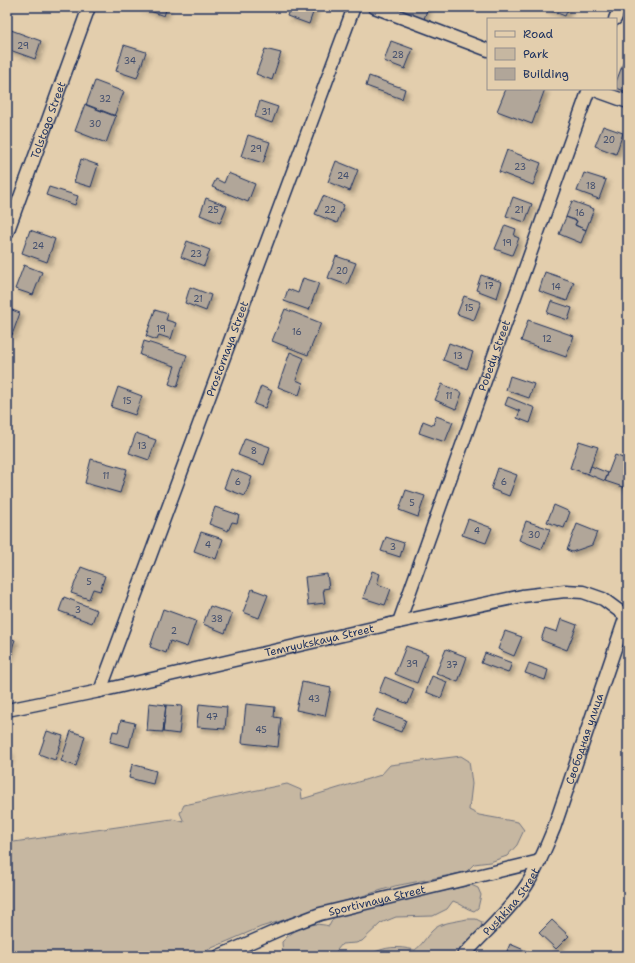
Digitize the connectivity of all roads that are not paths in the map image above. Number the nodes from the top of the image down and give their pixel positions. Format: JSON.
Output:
{"nodes":[{"id":1,"x":89,"y":7,"type":"edge"},
{"id":2,"x":354,"y":7,"type":"edge"},
{"id":3,"x":374,"y":7,"type":"edge"},
{"id":4,"x":620,"y":7,"type":"edge"},
{"id":5,"x":615,"y":18,"type":"edge"},
{"id":6,"x":487,"y":50,"type":"edge"},
{"id":7,"x":591,"y":90,"type":"edge"},
{"id":8,"x":594,"y":90,"type":"edge"},
{"id":9,"x":628,"y":102,"type":"edge"},
{"id":10,"x":7,"y":233,"type":"edge"},
{"id":11,"x":627,"y":616,"type":"edge"},
{"id":12,"x":399,"y":622,"type":"junction"},
{"id":13,"x":100,"y":691,"type":"junction"},
{"id":14,"x":7,"y":710,"type":"edge"},
{"id":15,"x":540,"y":861,"type":"junction"},
{"id":16,"x":219,"y":956,"type":"edge"},
{"id":17,"x":462,"y":956,"type":"edge"}],
"edges":[{"from":1,"to":10,"type":"street","name":"Tolstogo Street"},
{"from":2,"to":13,"type":"street","name":"Prostornaya Street"},
{"from":3,"to":6,"type":"street"},
{"from":4,"to":5,"type":"street"},
{"from":7,"to":12,"type":"street","name":"Pobedy Street"},
{"from":8,"to":9,"type":"street"},
{"from":11,"to":12,"type":"street","name":"Temryukskaya Street"},
{"from":11,"to":15,"type":"street","name":"Свободная улица"},
{"from":12,"to":13,"type":"street","name":"Temryukskaya Street"},
{"from":13,"to":14,"type":"street","name":"Temryukskaya Street"},
{"from":15,"to":16,"type":"street","name":"Sportivnaya Street"},
{"from":15,"to":17,"type":"street","name":"Pushkina Street"}]}
